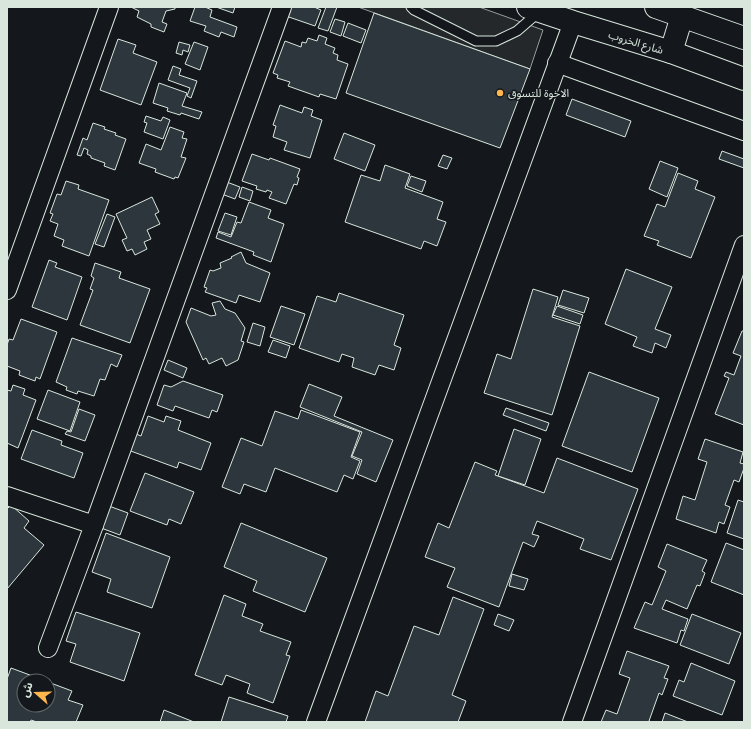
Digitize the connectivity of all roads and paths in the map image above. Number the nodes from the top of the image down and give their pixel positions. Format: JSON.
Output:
{"nodes":[{"id":1,"x":109,"y":7,"type":"edge"},
{"id":2,"x":282,"y":7,"type":"edge"},
{"id":3,"x":411,"y":7,"type":"edge"},
{"id":4,"x":656,"y":7,"type":"edge"},
{"id":5,"x":534,"y":9,"type":"edge"},
{"id":6,"x":682,"y":16,"type":"junction"},
{"id":7,"x":572,"y":22,"type":"junction"},
{"id":8,"x":744,"y":38,"type":"edge"},
{"id":9,"x":671,"y":52,"type":"junction"},
{"id":10,"x":557,"y":63,"type":"junction"},
{"id":11,"x":744,"y":79,"type":"edge"},
{"id":12,"x":744,"y":130,"type":"edge"},
{"id":13,"x":744,"y":246,"type":"edge"},
{"id":14,"x":7,"y":290,"type":"edge"},
{"id":15,"x":7,"y":496,"type":"edge"},
{"id":16,"x":94,"y":525,"type":"junction"},
{"id":17,"x":48,"y":648,"type":"dead end"},
{"id":18,"x":316,"y":722,"type":"edge"},
{"id":19,"x":572,"y":722,"type":"edge"}],
"edges":[{"from":1,"to":14,"type":"street"},
{"from":2,"to":16,"type":"street"},
{"from":3,"to":5,"type":"lane"},
{"from":4,"to":6,"type":"main road"},
{"from":5,"to":7,"type":"main road","name":"شارع الخروب"},
{"from":6,"to":8,"type":"main road"},
{"from":6,"to":9,"type":"main road"},
{"from":7,"to":9,"type":"main road","name":"شارع الخروب"},
{"from":7,"to":10,"type":"street"},
{"from":9,"to":11,"type":"main road","name":"شارع الخروب"},
{"from":10,"to":12,"type":"street"},
{"from":10,"to":18,"type":"street"},
{"from":13,"to":19,"type":"street"},
{"from":15,"to":16,"type":"street"},
{"from":16,"to":17,"type":"street"}]}
